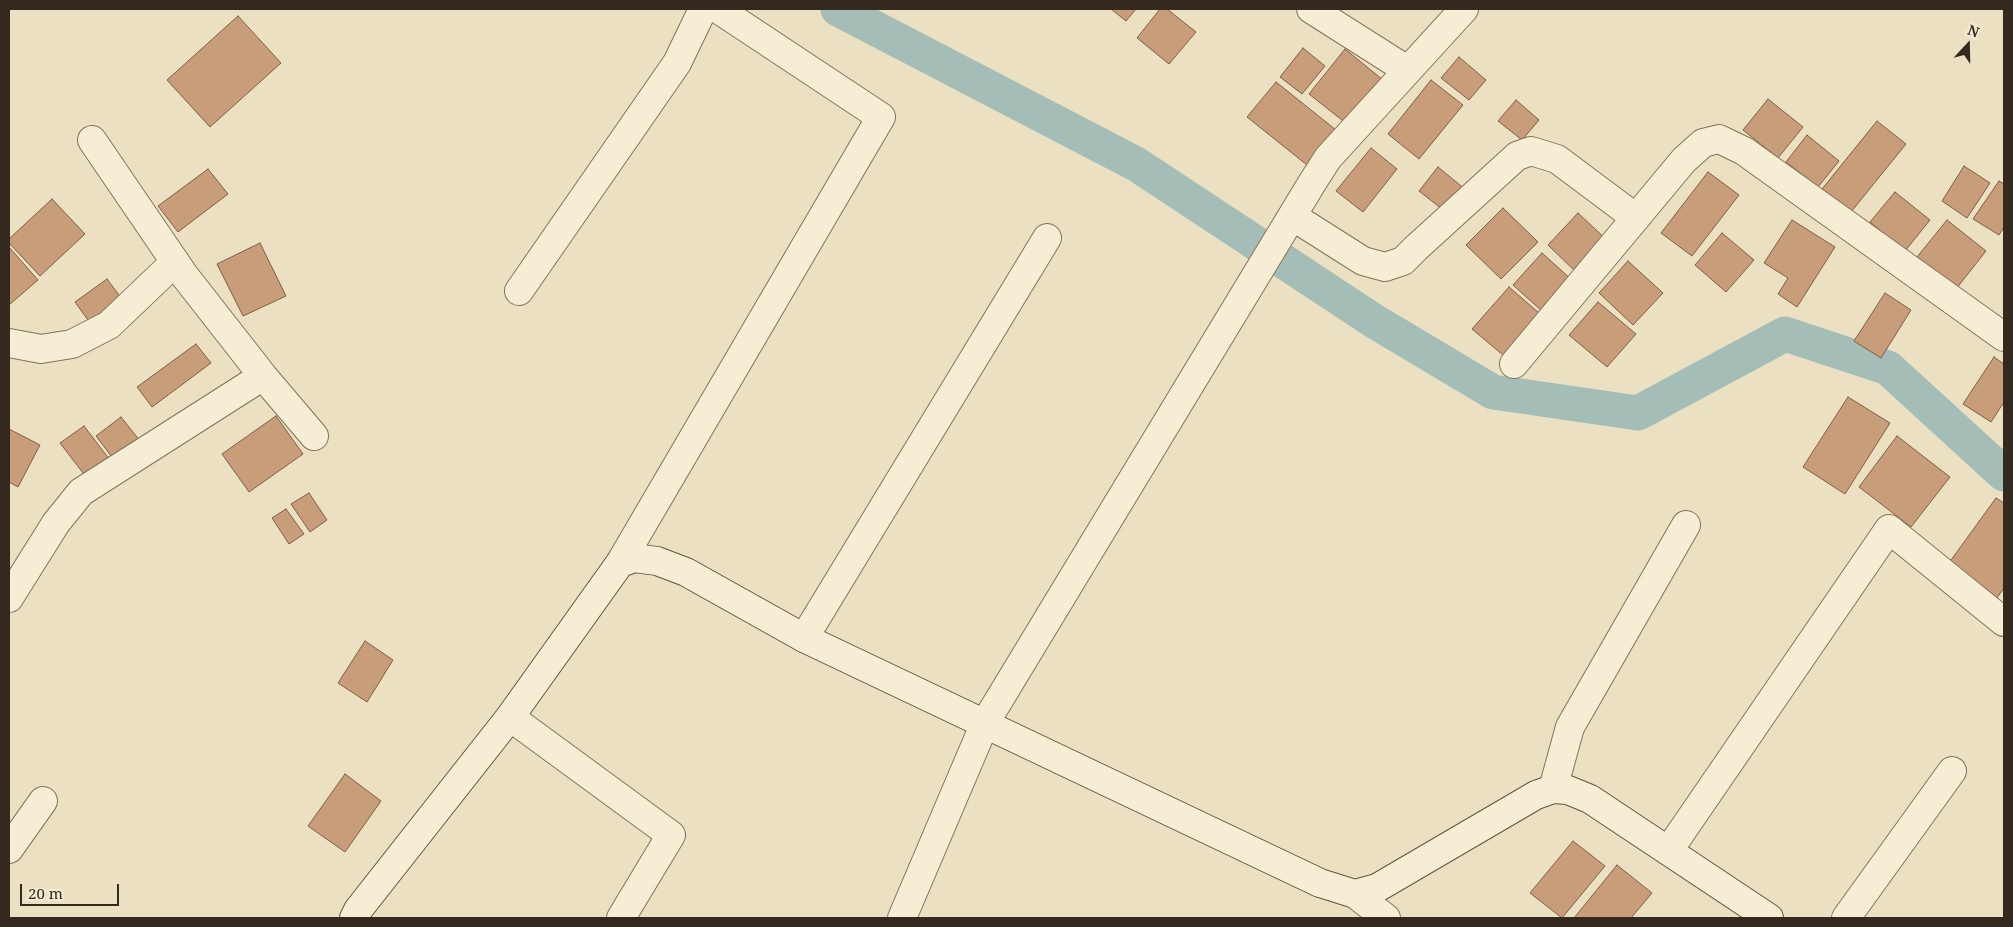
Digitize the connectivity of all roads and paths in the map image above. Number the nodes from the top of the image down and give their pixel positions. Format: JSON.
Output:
{"nodes":[{"id":1,"x":703,"y":9,"type":"edge"},
{"id":2,"x":718,"y":9,"type":"edge"},
{"id":3,"x":1311,"y":9,"type":"edge"},
{"id":4,"x":1464,"y":9,"type":"edge"},
{"id":5,"x":1407,"y":70,"type":"junction"},
{"id":6,"x":92,"y":140,"type":"dead end"},
{"id":7,"x":1292,"y":216,"type":"junction"},
{"id":8,"x":1636,"y":218,"type":"junction"},
{"id":9,"x":1046,"y":238,"type":"dead end"},
{"id":10,"x":175,"y":262,"type":"junction"},
{"id":11,"x":519,"y":291,"type":"dead end"},
{"id":12,"x":2004,"y":337,"type":"edge"},
{"id":13,"x":9,"y":343,"type":"edge"},
{"id":14,"x":1514,"y":364,"type":"dead end"},
{"id":15,"x":264,"y":376,"type":"junction"},
{"id":16,"x":314,"y":436,"type":"dead end"},
{"id":17,"x":1686,"y":525,"type":"dead end"},
{"id":18,"x":620,"y":564,"type":"junction"},
{"id":19,"x":9,"y":598,"type":"edge"},
{"id":20,"x":2004,"y":622,"type":"edge"},
{"id":21,"x":804,"y":638,"type":"junction"},
{"id":22,"x":510,"y":717,"type":"junction"},
{"id":23,"x":985,"y":723,"type":"junction"},
{"id":24,"x":1952,"y":772,"type":"dead end"},
{"id":25,"x":1553,"y":789,"type":"junction"},
{"id":26,"x":43,"y":801,"type":"dead end"},
{"id":27,"x":9,"y":849,"type":"edge"},
{"id":28,"x":1669,"y":850,"type":"junction"},
{"id":29,"x":1355,"y":894,"type":"junction"},
{"id":30,"x":354,"y":918,"type":"edge"},
{"id":31,"x":621,"y":918,"type":"edge"},
{"id":32,"x":902,"y":918,"type":"edge"},
{"id":33,"x":1386,"y":918,"type":"edge"},
{"id":34,"x":1769,"y":918,"type":"edge"},
{"id":35,"x":1846,"y":918,"type":"edge"}],
"edges":[{"from":1,"to":11,"type":"street"},
{"from":2,"to":18,"type":"street"},
{"from":3,"to":5,"type":"street"},
{"from":4,"to":5,"type":"street"},
{"from":5,"to":7,"type":"street"},
{"from":6,"to":10,"type":"street"},
{"from":7,"to":8,"type":"street"},
{"from":7,"to":23,"type":"street"},
{"from":8,"to":12,"type":"street"},
{"from":8,"to":14,"type":"street"},
{"from":9,"to":21,"type":"street"},
{"from":10,"to":13,"type":"street"},
{"from":10,"to":15,"type":"street"},
{"from":15,"to":16,"type":"street"},
{"from":15,"to":19,"type":"street"},
{"from":17,"to":25,"type":"street"},
{"from":18,"to":21,"type":"street"},
{"from":18,"to":22,"type":"street"},
{"from":20,"to":28,"type":"street"},
{"from":21,"to":23,"type":"street"},
{"from":22,"to":30,"type":"street"},
{"from":22,"to":31,"type":"street"},
{"from":23,"to":29,"type":"street"},
{"from":23,"to":32,"type":"street"},
{"from":24,"to":35,"type":"street"},
{"from":25,"to":28,"type":"street"},
{"from":25,"to":29,"type":"street"},
{"from":26,"to":27,"type":"street"},
{"from":28,"to":34,"type":"street"},
{"from":29,"to":33,"type":"street"}]}
